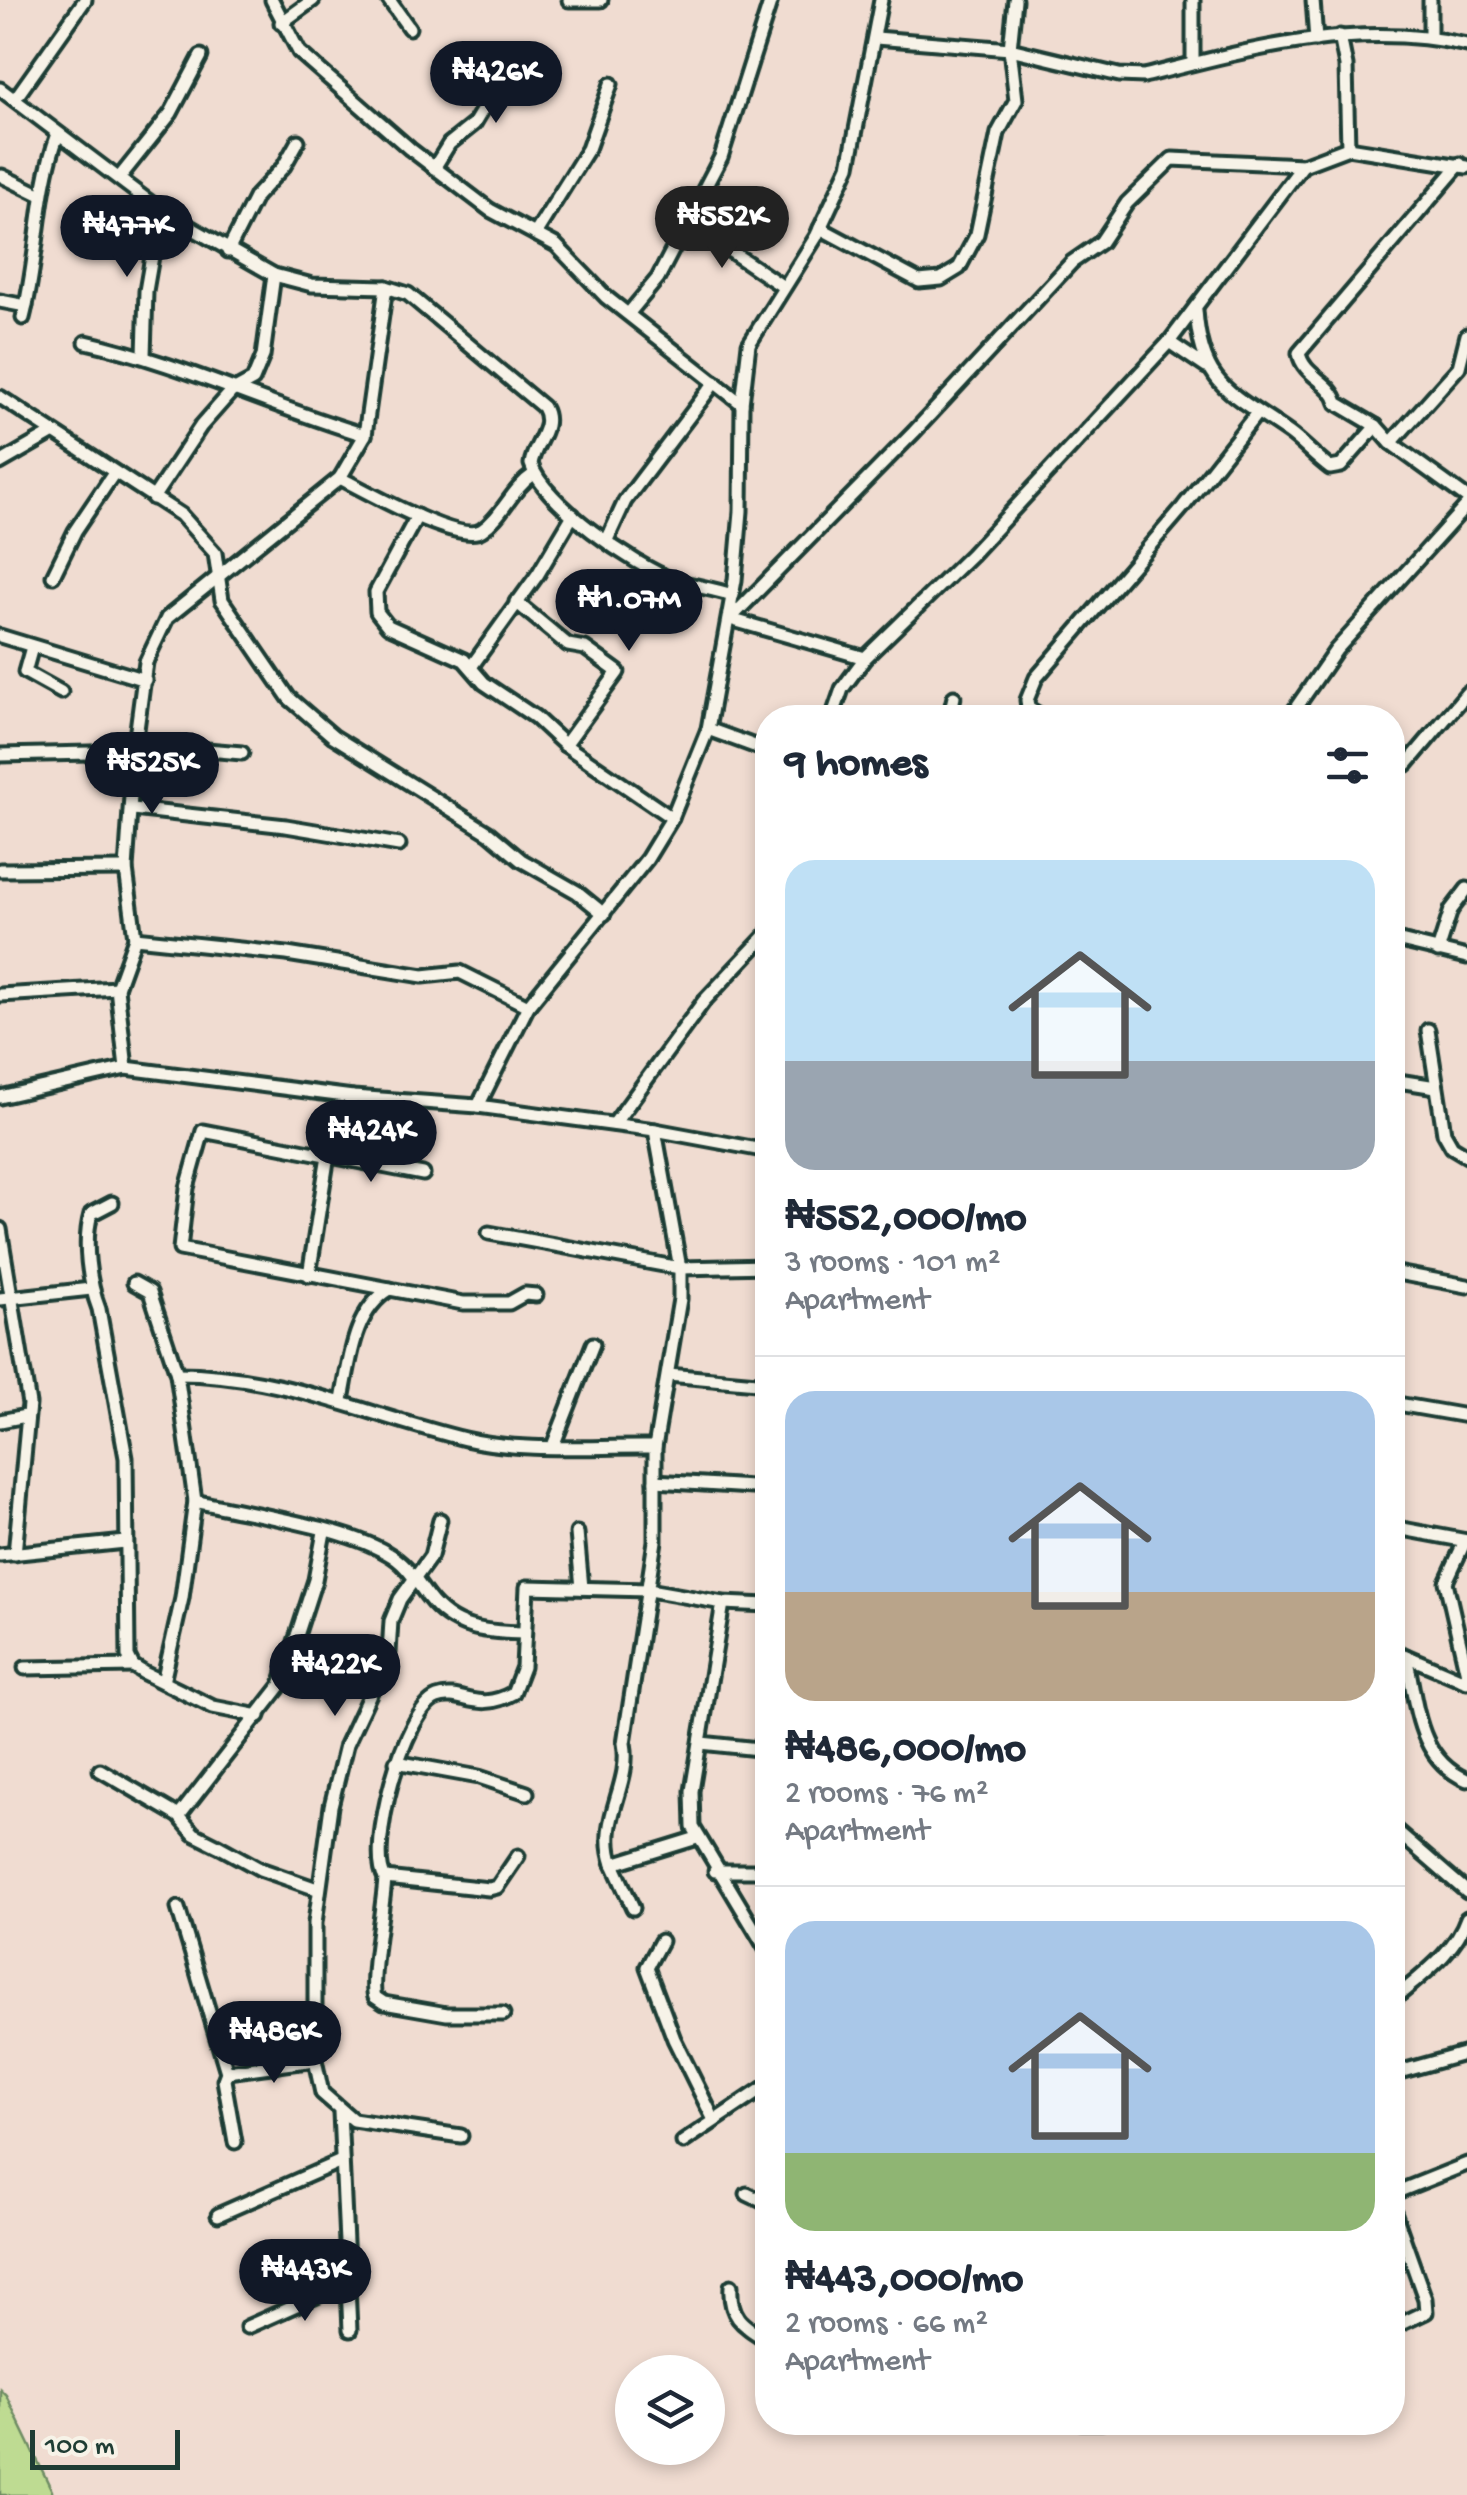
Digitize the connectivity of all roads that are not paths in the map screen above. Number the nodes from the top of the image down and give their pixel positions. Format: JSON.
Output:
{"nodes":[{"id":1,"x":85,"y":0,"type":"edge"},
{"id":2,"x":272,"y":0,"type":"edge"},
{"id":3,"x":313,"y":0,"type":"edge"},
{"id":4,"x":389,"y":0,"type":"edge"},
{"id":5,"x":569,"y":0,"type":"edge"},
{"id":6,"x":601,"y":0,"type":"edge"},
{"id":7,"x":771,"y":0,"type":"edge"},
{"id":8,"x":881,"y":0,"type":"edge"},
{"id":9,"x":1016,"y":0,"type":"edge"},
{"id":10,"x":1194,"y":0,"type":"edge"},
{"id":11,"x":1314,"y":0,"type":"edge"},
{"id":12,"x":1430,"y":0,"type":"edge"},
{"id":13,"x":281,"y":24,"type":"junction"},
{"id":14,"x":409,"y":28,"type":"dead end"},
{"id":15,"x":1340,"y":36,"type":"junction"},
{"id":16,"x":1430,"y":36,"type":"junction"},
{"id":17,"x":876,"y":38,"type":"junction"},
{"id":18,"x":1316,"y":40,"type":"junction"},
{"id":19,"x":1467,"y":45,"type":"edge"},
{"id":20,"x":1010,"y":49,"type":"junction"},
{"id":21,"x":515,"y":55,"type":"dead end"},
{"id":22,"x":201,"y":56,"type":"dead end"},
{"id":23,"x":1194,"y":63,"type":"junction"},
{"id":24,"x":611,"y":84,"type":"dead end"},
{"id":25,"x":0,"y":88,"type":"edge"},
{"id":26,"x":15,"y":99,"type":"junction"},
{"id":27,"x":58,"y":134,"type":"junction"},
{"id":28,"x":298,"y":141,"type":"dead end"},
{"id":29,"x":1348,"y":148,"type":"junction"},
{"id":30,"x":1304,"y":165,"type":"junction"},
{"id":31,"x":1463,"y":166,"type":"edge"},
{"id":32,"x":434,"y":168,"type":"junction"},
{"id":33,"x":2,"y":176,"type":"edge"},
{"id":34,"x":119,"y":178,"type":"junction"},
{"id":35,"x":41,"y":195,"type":"junction"},
{"id":36,"x":160,"y":210,"type":"junction"},
{"id":37,"x":686,"y":221,"type":"junction"},
{"id":38,"x":820,"y":228,"type":"junction"},
{"id":39,"x":535,"y":234,"type":"junction"},
{"id":40,"x":228,"y":252,"type":"junction"},
{"id":41,"x":274,"y":275,"type":"junction"},
{"id":42,"x":386,"y":286,"type":"junction"},
{"id":43,"x":782,"y":286,"type":"junction"},
{"id":44,"x":0,"y":301,"type":"edge"},
{"id":45,"x":1196,"y":310,"type":"junction"},
{"id":46,"x":630,"y":313,"type":"junction"},
{"id":47,"x":1467,"y":335,"type":"edge"},
{"id":48,"x":86,"y":342,"type":"dead end"},
{"id":49,"x":1169,"y":342,"type":"junction"},
{"id":50,"x":144,"y":355,"type":"junction"},
{"id":51,"x":1214,"y":372,"type":"junction"},
{"id":52,"x":715,"y":382,"type":"junction"},
{"id":53,"x":231,"y":392,"type":"junction"},
{"id":54,"x":0,"y":397,"type":"edge"},
{"id":55,"x":742,"y":404,"type":"junction"},
{"id":56,"x":1256,"y":413,"type":"junction"},
{"id":57,"x":1376,"y":426,"type":"junction"},
{"id":58,"x":52,"y":434,"type":"junction"},
{"id":59,"x":364,"y":435,"type":"junction"},
{"id":60,"x":1391,"y":444,"type":"junction"},
{"id":61,"x":0,"y":463,"type":"edge"},
{"id":62,"x":114,"y":473,"type":"junction"},
{"id":63,"x":534,"y":474,"type":"junction"},
{"id":64,"x":340,"y":478,"type":"junction"},
{"id":65,"x":153,"y":498,"type":"junction"},
{"id":66,"x":1467,"y":501,"type":"edge"},
{"id":67,"x":573,"y":515,"type":"junction"},
{"id":68,"x":418,"y":516,"type":"junction"},
{"id":69,"x":607,"y":540,"type":"junction"},
{"id":70,"x":53,"y":576,"type":"dead end"},
{"id":71,"x":218,"y":576,"type":"junction"},
{"id":72,"x":733,"y":595,"type":"junction"},
{"id":73,"x":516,"y":602,"type":"junction"},
{"id":74,"x":730,"y":619,"type":"junction"},
{"id":75,"x":0,"y":636,"type":"edge"},
{"id":76,"x":32,"y":648,"type":"junction"},
{"id":77,"x":865,"y":658,"type":"junction"},
{"id":78,"x":471,"y":667,"type":"junction"},
{"id":79,"x":145,"y":680,"type":"junction"},
{"id":80,"x":61,"y":692,"type":"dead end"},
{"id":81,"x":1467,"y":693,"type":"edge"},
{"id":82,"x":954,"y":697,"type":"dead end"},
{"id":83,"x":836,"y":705,"type":"edge"},
{"id":84,"x":952,"y":705,"type":"edge"},
{"id":85,"x":1029,"y":705,"type":"edge"},
{"id":86,"x":1298,"y":705,"type":"edge"},
{"id":87,"x":708,"y":729,"type":"junction"},
{"id":88,"x":565,"y":745,"type":"junction"},
{"id":89,"x":755,"y":745,"type":"edge"},
{"id":90,"x":134,"y":752,"type":"junction"},
{"id":91,"x":242,"y":753,"type":"dead end"},
{"id":92,"x":0,"y":755,"type":"edge"},
{"id":93,"x":1405,"y":764,"type":"edge"},
{"id":94,"x":132,"y":810,"type":"junction"},
{"id":95,"x":672,"y":818,"type":"junction"},
{"id":96,"x":399,"y":845,"type":"dead end"},
{"id":97,"x":126,"y":869,"type":"junction"},
{"id":98,"x":0,"y":870,"type":"edge"},
{"id":99,"x":1467,"y":889,"type":"edge"},
{"id":100,"x":604,"y":914,"type":"junction"},
{"id":101,"x":134,"y":938,"type":"junction"},
{"id":102,"x":1405,"y":943,"type":"edge"},
{"id":103,"x":755,"y":948,"type":"edge"},
{"id":104,"x":1438,"y":951,"type":"junction"},
{"id":105,"x":1467,"y":956,"type":"edge"},
{"id":106,"x":116,"y":988,"type":"junction"},
{"id":107,"x":0,"y":995,"type":"edge"},
{"id":108,"x":528,"y":1006,"type":"junction"},
{"id":109,"x":1428,"y":1030,"type":"dead end"},
{"id":110,"x":126,"y":1068,"type":"junction"},
{"id":111,"x":1405,"y":1082,"type":"edge"},
{"id":112,"x":1436,"y":1087,"type":"junction"},
{"id":113,"x":0,"y":1096,"type":"edge"},
{"id":114,"x":353,"y":1096,"type":"junction"},
{"id":115,"x":478,"y":1106,"type":"junction"},
{"id":116,"x":614,"y":1124,"type":"junction"},
{"id":117,"x":655,"y":1130,"type":"junction"},
{"id":118,"x":755,"y":1149,"type":"edge"},
{"id":119,"x":328,"y":1155,"type":"junction"},
{"id":120,"x":1467,"y":1156,"type":"edge"},
{"id":121,"x":424,"y":1174,"type":"dead end"},
{"id":122,"x":112,"y":1203,"type":"dead end"},
{"id":123,"x":0,"y":1229,"type":"edge"},
{"id":124,"x":489,"y":1233,"type":"dead end"},
{"id":125,"x":755,"y":1266,"type":"edge"},
{"id":126,"x":680,"y":1268,"type":"junction"},
{"id":127,"x":1405,"y":1274,"type":"edge"},
{"id":128,"x":309,"y":1275,"type":"junction"},
{"id":129,"x":134,"y":1282,"type":"dead end"},
{"id":130,"x":1467,"y":1286,"type":"edge"},
{"id":131,"x":91,"y":1289,"type":"junction"},
{"id":132,"x":390,"y":1289,"type":"junction"},
{"id":133,"x":536,"y":1295,"type":"dead end"},
{"id":134,"x":4,"y":1299,"type":"edge"},
{"id":135,"x":593,"y":1344,"type":"dead end"},
{"id":136,"x":177,"y":1374,"type":"junction"},
{"id":137,"x":668,"y":1374,"type":"junction"},
{"id":138,"x":755,"y":1383,"type":"edge"},
{"id":139,"x":342,"y":1400,"type":"junction"},
{"id":140,"x":1405,"y":1405,"type":"edge"},
{"id":141,"x":26,"y":1416,"type":"junction"},
{"id":142,"x":1467,"y":1416,"type":"edge"},
{"id":143,"x":0,"y":1421,"type":"edge"},
{"id":144,"x":553,"y":1446,"type":"junction"},
{"id":145,"x":655,"y":1447,"type":"junction"},
{"id":146,"x":655,"y":1481,"type":"junction"},
{"id":147,"x":755,"y":1487,"type":"edge"},
{"id":148,"x":196,"y":1501,"type":"junction"},
{"id":149,"x":440,"y":1520,"type":"dead end"},
{"id":150,"x":1405,"y":1529,"type":"edge"},
{"id":151,"x":324,"y":1532,"type":"junction"},
{"id":152,"x":576,"y":1533,"type":"dead end"},
{"id":153,"x":1466,"y":1541,"type":"edge"},
{"id":154,"x":125,"y":1542,"type":"junction"},
{"id":155,"x":15,"y":1554,"type":"junction"},
{"id":156,"x":0,"y":1555,"type":"edge"},
{"id":157,"x":416,"y":1576,"type":"junction"},
{"id":158,"x":582,"y":1588,"type":"junction"},
{"id":159,"x":648,"y":1590,"type":"junction"},
{"id":160,"x":722,"y":1604,"type":"junction"},
{"id":161,"x":755,"y":1605,"type":"edge"},
{"id":162,"x":523,"y":1633,"type":"junction"},
{"id":163,"x":1406,"y":1656,"type":"joint"},
{"id":164,"x":133,"y":1666,"type":"junction"},
{"id":165,"x":25,"y":1668,"type":"dead end"},
{"id":166,"x":1464,"y":1681,"type":"edge"},
{"id":167,"x":162,"y":1682,"type":"junction"},
{"id":168,"x":259,"y":1716,"type":"junction"},
{"id":169,"x":701,"y":1743,"type":"junction"},
{"id":170,"x":755,"y":1749,"type":"edge"},
{"id":171,"x":396,"y":1762,"type":"junction"},
{"id":172,"x":100,"y":1770,"type":"dead end"},
{"id":173,"x":1467,"y":1780,"type":"edge"},
{"id":174,"x":527,"y":1793,"type":"dead end"},
{"id":175,"x":178,"y":1816,"type":"junction"},
{"id":176,"x":697,"y":1838,"type":"junction"},
{"id":177,"x":1405,"y":1838,"type":"edge"},
{"id":178,"x":518,"y":1856,"type":"dead end"},
{"id":179,"x":613,"y":1864,"type":"junction"},
{"id":180,"x":715,"y":1871,"type":"junction"},
{"id":181,"x":755,"y":1871,"type":"edge"},
{"id":182,"x":385,"y":1878,"type":"junction"},
{"id":183,"x":317,"y":1889,"type":"junction"},
{"id":184,"x":1467,"y":1892,"type":"edge"},
{"id":185,"x":178,"y":1908,"type":"dead end"},
{"id":186,"x":633,"y":1908,"type":"dead end"},
{"id":187,"x":1465,"y":1926,"type":"edge"},
{"id":188,"x":755,"y":1932,"type":"edge"},
{"id":189,"x":660,"y":1942,"type":"dead end"},
{"id":190,"x":1405,"y":1990,"type":"edge"},
{"id":191,"x":504,"y":2014,"type":"dead end"},
{"id":192,"x":1467,"y":2053,"type":"edge"},
{"id":193,"x":315,"y":2060,"type":"junction"},
{"id":194,"x":1405,"y":2070,"type":"edge"},
{"id":195,"x":228,"y":2072,"type":"junction"},
{"id":196,"x":755,"y":2094,"type":"edge"},
{"id":197,"x":340,"y":2112,"type":"junction"},
{"id":198,"x":714,"y":2120,"type":"junction"},
{"id":199,"x":462,"y":2136,"type":"dead end"},
{"id":200,"x":235,"y":2142,"type":"dead end"},
{"id":201,"x":683,"y":2142,"type":"dead end"},
{"id":202,"x":341,"y":2161,"type":"junction"},
{"id":203,"x":1467,"y":2164,"type":"edge"},
{"id":204,"x":1405,"y":2189,"type":"edge"},
{"id":205,"x":747,"y":2194,"type":"dead end"},
{"id":206,"x":755,"y":2198,"type":"edge"},
{"id":207,"x":218,"y":2215,"type":"dead end"},
{"id":208,"x":1405,"y":2243,"type":"edge"},
{"id":209,"x":346,"y":2283,"type":"junction"},
{"id":210,"x":731,"y":2286,"type":"dead end"},
{"id":211,"x":1405,"y":2322,"type":"edge"},
{"id":212,"x":247,"y":2327,"type":"dead end"},
{"id":213,"x":350,"y":2330,"type":"dead end"},
{"id":214,"x":755,"y":2333,"type":"edge"}],
"edges":[{"from":1,"to":26,"type":"street"},
{"from":2,"to":13,"type":"street"},
{"from":3,"to":13,"type":"street"},
{"from":4,"to":14,"type":"street"},
{"from":5,"to":6,"type":"street"},
{"from":7,"to":37,"type":"street"},
{"from":8,"to":17,"type":"street"},
{"from":9,"to":20,"type":"street"},
{"from":10,"to":23,"type":"street"},
{"from":11,"to":18,"type":"street"},
{"from":12,"to":16,"type":"street"},
{"from":13,"to":32,"type":"street"},
{"from":15,"to":16,"type":"street"},
{"from":15,"to":18,"type":"street"},
{"from":15,"to":29,"type":"street"},
{"from":16,"to":19,"type":"street"},
{"from":17,"to":20,"type":"street"},
{"from":17,"to":38,"type":"street"},
{"from":18,"to":23,"type":"street"},
{"from":20,"to":23,"type":"street"},
{"from":20,"to":38,"type":"street"},
{"from":21,"to":32,"type":"street"},
{"from":22,"to":34,"type":"street"},
{"from":24,"to":39,"type":"street"},
{"from":25,"to":26,"type":"street"},
{"from":26,"to":27,"type":"street"},
{"from":27,"to":34,"type":"street"},
{"from":27,"to":35,"type":"street"},
{"from":28,"to":40,"type":"street"},
{"from":29,"to":30,"type":"street"},
{"from":29,"to":31,"type":"street"},
{"from":30,"to":45,"type":"street"},
{"from":30,"to":74,"type":"street"},
{"from":31,"to":57,"type":"street"},
{"from":32,"to":39,"type":"street"},
{"from":33,"to":35,"type":"street"},
{"from":34,"to":36,"type":"street"},
{"from":35,"to":44,"type":"street"},
{"from":36,"to":40,"type":"street"},
{"from":36,"to":50,"type":"street"},
{"from":37,"to":43,"type":"street"},
{"from":37,"to":46,"type":"street"},
{"from":38,"to":43,"type":"street"},
{"from":39,"to":46,"type":"street"},
{"from":40,"to":41,"type":"street"},
{"from":41,"to":42,"type":"street"},
{"from":41,"to":53,"type":"street"},
{"from":42,"to":59,"type":"street"},
{"from":42,"to":63,"type":"street"},
{"from":43,"to":55,"type":"street"},
{"from":45,"to":49,"type":"street"},
{"from":45,"to":51,"type":"street"},
{"from":46,"to":52,"type":"street"},
{"from":47,"to":60,"type":"street"},
{"from":48,"to":50,"type":"street"},
{"from":49,"to":51,"type":"street"},
{"from":49,"to":77,"type":"street"},
{"from":50,"to":53,"type":"street"},
{"from":51,"to":56,"type":"street"},
{"from":52,"to":55,"type":"street"},
{"from":52,"to":69,"type":"street"},
{"from":53,"to":59,"type":"street"},
{"from":53,"to":65,"type":"street"},
{"from":54,"to":58,"type":"street"},
{"from":55,"to":72,"type":"street"},
{"from":56,"to":57,"type":"street"},
{"from":56,"to":85,"type":"street"},
{"from":57,"to":60,"type":"street"},
{"from":58,"to":61,"type":"street"},
{"from":58,"to":62,"type":"street"},
{"from":59,"to":64,"type":"street"},
{"from":60,"to":66,"type":"street"},
{"from":62,"to":65,"type":"street"},
{"from":62,"to":70,"type":"street"},
{"from":63,"to":67,"type":"street"},
{"from":63,"to":68,"type":"street"},
{"from":64,"to":68,"type":"street"},
{"from":64,"to":71,"type":"street"},
{"from":65,"to":71,"type":"street"},
{"from":66,"to":86,"type":"street"},
{"from":67,"to":69,"type":"street"},
{"from":67,"to":73,"type":"street"},
{"from":68,"to":78,"type":"street"},
{"from":69,"to":72,"type":"street"},
{"from":71,"to":79,"type":"street"},
{"from":71,"to":100,"type":"street"},
{"from":72,"to":74,"type":"street"},
{"from":73,"to":78,"type":"street"},
{"from":73,"to":88,"type":"street"},
{"from":74,"to":77,"type":"street"},
{"from":74,"to":87,"type":"street"},
{"from":75,"to":76,"type":"street"},
{"from":76,"to":79,"type":"street"},
{"from":76,"to":80,"type":"street"},
{"from":77,"to":83,"type":"street"},
{"from":78,"to":88,"type":"street"},
{"from":79,"to":90,"type":"street"},
{"from":81,"to":93,"type":"street"},
{"from":82,"to":84,"type":"street"},
{"from":87,"to":89,"type":"street"},
{"from":87,"to":95,"type":"street"},
{"from":88,"to":95,"type":"street"},
{"from":90,"to":91,"type":"street"},
{"from":90,"to":92,"type":"street"},
{"from":90,"to":94,"type":"street"},
{"from":94,"to":96,"type":"street"},
{"from":94,"to":97,"type":"street"},
{"from":95,"to":100,"type":"street"},
{"from":97,"to":98,"type":"street"},
{"from":97,"to":101,"type":"street"},
{"from":99,"to":104,"type":"street"},
{"from":100,"to":108,"type":"street"},
{"from":101,"to":106,"type":"street"},
{"from":101,"to":108,"type":"street"},
{"from":102,"to":104,"type":"street"},
{"from":103,"to":116,"type":"street"},
{"from":104,"to":105,"type":"street"},
{"from":106,"to":107,"type":"street"},
{"from":106,"to":110,"type":"street"},
{"from":108,"to":115,"type":"street"},
{"from":109,"to":112,"type":"street"},
{"from":110,"to":113,"type":"street"},
{"from":110,"to":114,"type":"street"},
{"from":111,"to":112,"type":"street"},
{"from":112,"to":120,"type":"street"},
{"from":114,"to":115,"type":"street"},
{"from":114,"to":119,"type":"street"},
{"from":115,"to":116,"type":"street"},
{"from":116,"to":117,"type":"street"},
{"from":117,"to":118,"type":"street"},
{"from":117,"to":126,"type":"street"},
{"from":119,"to":121,"type":"street"},
{"from":119,"to":128,"type":"street"},
{"from":119,"to":128,"type":"street"},
{"from":122,"to":131,"type":"street"},
{"from":123,"to":134,"type":"street"},
{"from":124,"to":126,"type":"street"},
{"from":125,"to":126,"type":"street"},
{"from":126,"to":137,"type":"street"},
{"from":127,"to":130,"type":"street"},
{"from":128,"to":132,"type":"street"},
{"from":129,"to":136,"type":"street"},
{"from":131,"to":134,"type":"street"},
{"from":131,"to":154,"type":"street"},
{"from":132,"to":133,"type":"street"},
{"from":132,"to":139,"type":"street"},
{"from":134,"to":141,"type":"street"},
{"from":135,"to":144,"type":"street"},
{"from":136,"to":139,"type":"street"},
{"from":136,"to":148,"type":"street"},
{"from":137,"to":138,"type":"street"},
{"from":137,"to":145,"type":"street"},
{"from":139,"to":144,"type":"street"},
{"from":140,"to":142,"type":"street"},
{"from":141,"to":143,"type":"street"},
{"from":141,"to":155,"type":"street"},
{"from":144,"to":145,"type":"street"},
{"from":145,"to":146,"type":"street"},
{"from":146,"to":147,"type":"street"},
{"from":146,"to":159,"type":"street"},
{"from":148,"to":151,"type":"street"},
{"from":148,"to":167,"type":"street"},
{"from":149,"to":157,"type":"street"},
{"from":150,"to":153,"type":"street"},
{"from":151,"to":157,"type":"street"},
{"from":151,"to":168,"type":"street"},
{"from":152,"to":158,"type":"street"},
{"from":153,"to":166,"type":"street"},
{"from":154,"to":155,"type":"street"},
{"from":154,"to":164,"type":"street"},
{"from":155,"to":156,"type":"street"},
{"from":157,"to":162,"type":"street"},
{"from":157,"to":183,"type":"street"},
{"from":158,"to":159,"type":"street"},
{"from":158,"to":162,"type":"street"},
{"from":159,"to":160,"type":"street"},
{"from":159,"to":179,"type":"street"},
{"from":160,"to":161,"type":"street"},
{"from":160,"to":169,"type":"street"},
{"from":162,"to":171,"type":"street"},
{"from":163,"to":166,"type":"street"},
{"from":163,"to":173,"type":"street"},
{"from":164,"to":165,"type":"street"},
{"from":164,"to":167,"type":"street"},
{"from":167,"to":168,"type":"street"},
{"from":168,"to":175,"type":"street"},
{"from":169,"to":170,"type":"street"},
{"from":169,"to":176,"type":"street"},
{"from":171,"to":174,"type":"street"},
{"from":171,"to":182,"type":"street"},
{"from":172,"to":175,"type":"street"},
{"from":175,"to":183,"type":"street"},
{"from":176,"to":179,"type":"street"},
{"from":176,"to":180,"type":"street"},
{"from":177,"to":184,"type":"street"},
{"from":178,"to":182,"type":"street"},
{"from":179,"to":186,"type":"street"},
{"from":180,"to":181,"type":"street"},
{"from":180,"to":188,"type":"street"},
{"from":182,"to":191,"type":"street"},
{"from":183,"to":193,"type":"street"},
{"from":185,"to":195,"type":"street"},
{"from":187,"to":190,"type":"street"},
{"from":189,"to":198,"type":"street"},
{"from":192,"to":194,"type":"street"},
{"from":193,"to":195,"type":"street"},
{"from":193,"to":197,"type":"street"},
{"from":195,"to":200,"type":"street"},
{"from":196,"to":198,"type":"street"},
{"from":197,"to":199,"type":"street"},
{"from":197,"to":202,"type":"street"},
{"from":198,"to":201,"type":"street"},
{"from":202,"to":207,"type":"street"},
{"from":202,"to":209,"type":"street"},
{"from":203,"to":204,"type":"street"},
{"from":205,"to":206,"type":"street"},
{"from":208,"to":211,"type":"street"},
{"from":209,"to":212,"type":"street"},
{"from":209,"to":213,"type":"street"},
{"from":210,"to":214,"type":"street"}]}
